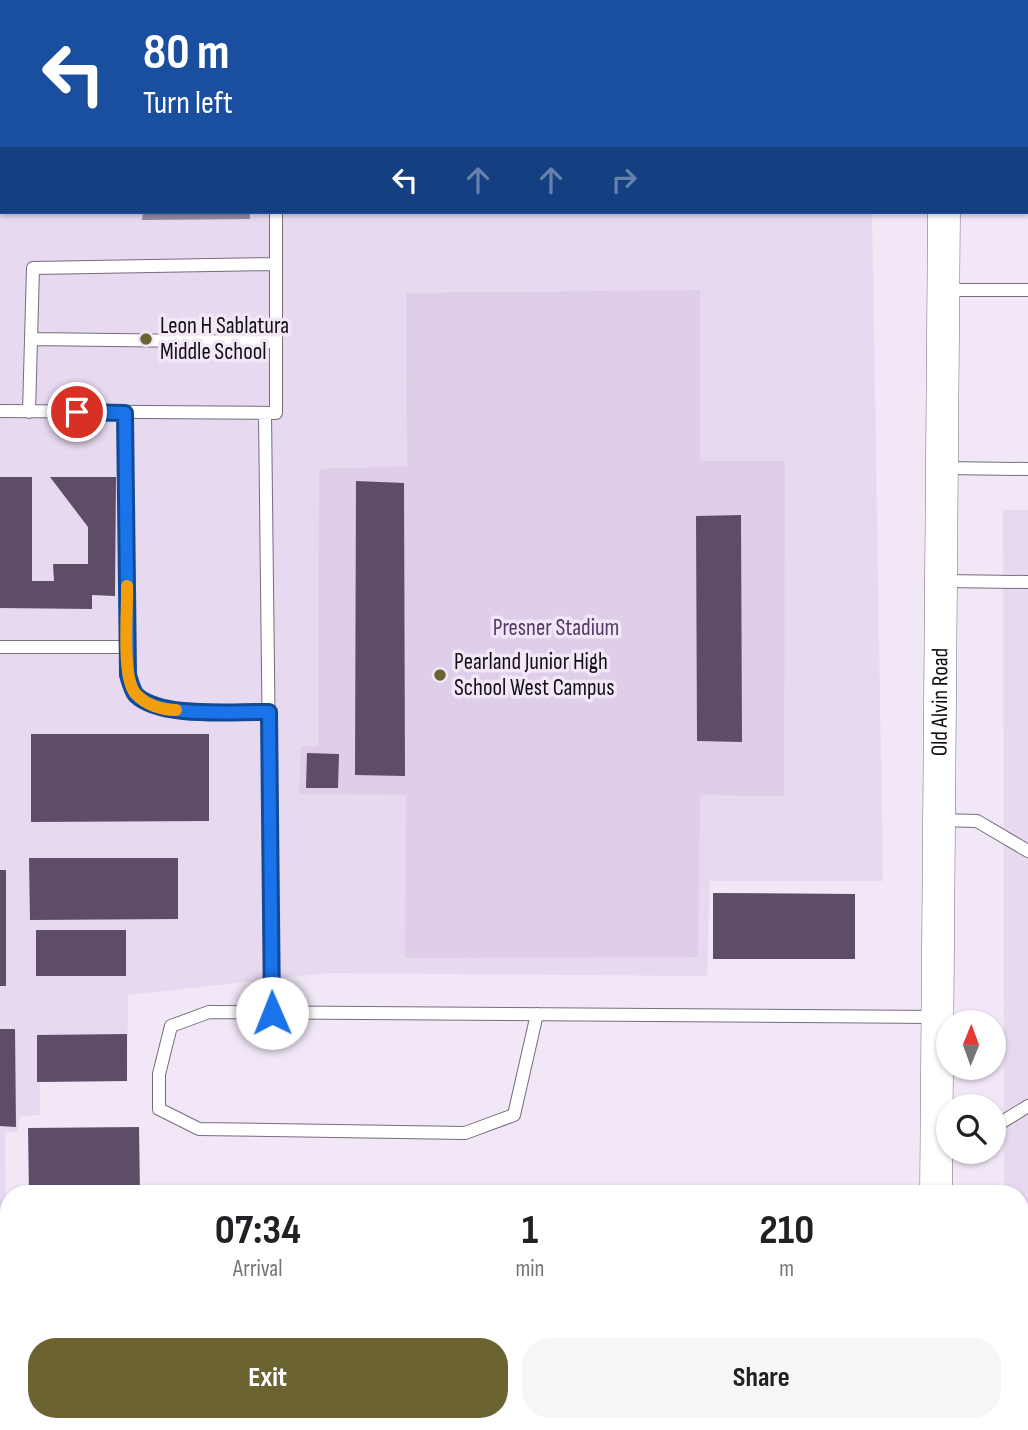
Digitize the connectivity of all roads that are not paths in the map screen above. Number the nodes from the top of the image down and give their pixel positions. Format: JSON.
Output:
{"nodes":[{"id":1,"x":276,"y":214,"type":"edge"},
{"id":2,"x":944,"y":214,"type":"edge"},
{"id":3,"x":276,"y":264,"type":"junction"},
{"id":4,"x":944,"y":290,"type":"junction"},
{"id":5,"x":1028,"y":290,"type":"edge"},
{"id":6,"x":31,"y":339,"type":"junction"},
{"id":7,"x":276,"y":342,"type":"junction"},
{"id":8,"x":0,"y":411,"type":"edge"},
{"id":9,"x":29,"y":412,"type":"junction"},
{"id":10,"x":125,"y":413,"type":"junction"},
{"id":11,"x":265,"y":413,"type":"junction"},
{"id":12,"x":943,"y":468,"type":"junction"},
{"id":13,"x":1028,"y":469,"type":"edge"},
{"id":14,"x":943,"y":581,"type":"junction"},
{"id":15,"x":1028,"y":582,"type":"edge"},
{"id":16,"x":0,"y":647,"type":"edge"},
{"id":17,"x":128,"y":647,"type":"junction"},
{"id":18,"x":269,"y":712,"type":"junction"},
{"id":19,"x":939,"y":820,"type":"junction"},
{"id":20,"x":1028,"y":851,"type":"edge"},
{"id":21,"x":938,"y":1010,"type":"edge"},
{"id":22,"x":272,"y":1013,"type":"junction"},
{"id":23,"x":537,"y":1014,"type":"junction"},
{"id":24,"x":936,"y":1017,"type":"edge"},
{"id":25,"x":1028,"y":1106,"type":"edge"},
{"id":26,"x":1006,"y":1120,"type":"edge"},
{"id":27,"x":939,"y":1164,"type":"edge"},
{"id":28,"x":937,"y":1185,"type":"edge"}],
"edges":[{"from":1,"to":3,"type":"lane"},
{"from":2,"to":4,"type":"street","name":"Old Alvin Road"},
{"from":3,"to":6,"type":"lane"},
{"from":3,"to":7,"type":"lane"},
{"from":4,"to":5,"type":"lane"},
{"from":4,"to":12,"type":"street","name":"Old Alvin Road"},
{"from":6,"to":7,"type":"lane"},
{"from":6,"to":9,"type":"lane"},
{"from":7,"to":11,"type":"lane"},
{"from":8,"to":9,"type":"lane"},
{"from":9,"to":10,"type":"lane"},
{"from":10,"to":11,"type":"lane"},
{"from":10,"to":17,"type":"lane"},
{"from":11,"to":18,"type":"lane"},
{"from":12,"to":13,"type":"lane"},
{"from":12,"to":14,"type":"street","name":"Old Alvin Road"},
{"from":14,"to":15,"type":"lane"},
{"from":14,"to":19,"type":"street","name":"Old Alvin Road"},
{"from":16,"to":17,"type":"lane"},
{"from":17,"to":18,"type":"lane"},
{"from":18,"to":22,"type":"lane"},
{"from":19,"to":20,"type":"lane"},
{"from":19,"to":21,"type":"street","name":"Old Alvin Road"},
{"from":22,"to":23,"type":"lane"},
{"from":22,"to":23,"type":"lane"},
{"from":23,"to":24,"type":"lane"},
{"from":25,"to":26,"type":"lane"},
{"from":27,"to":28,"type":"street","name":"Old Alvin Road"}]}
